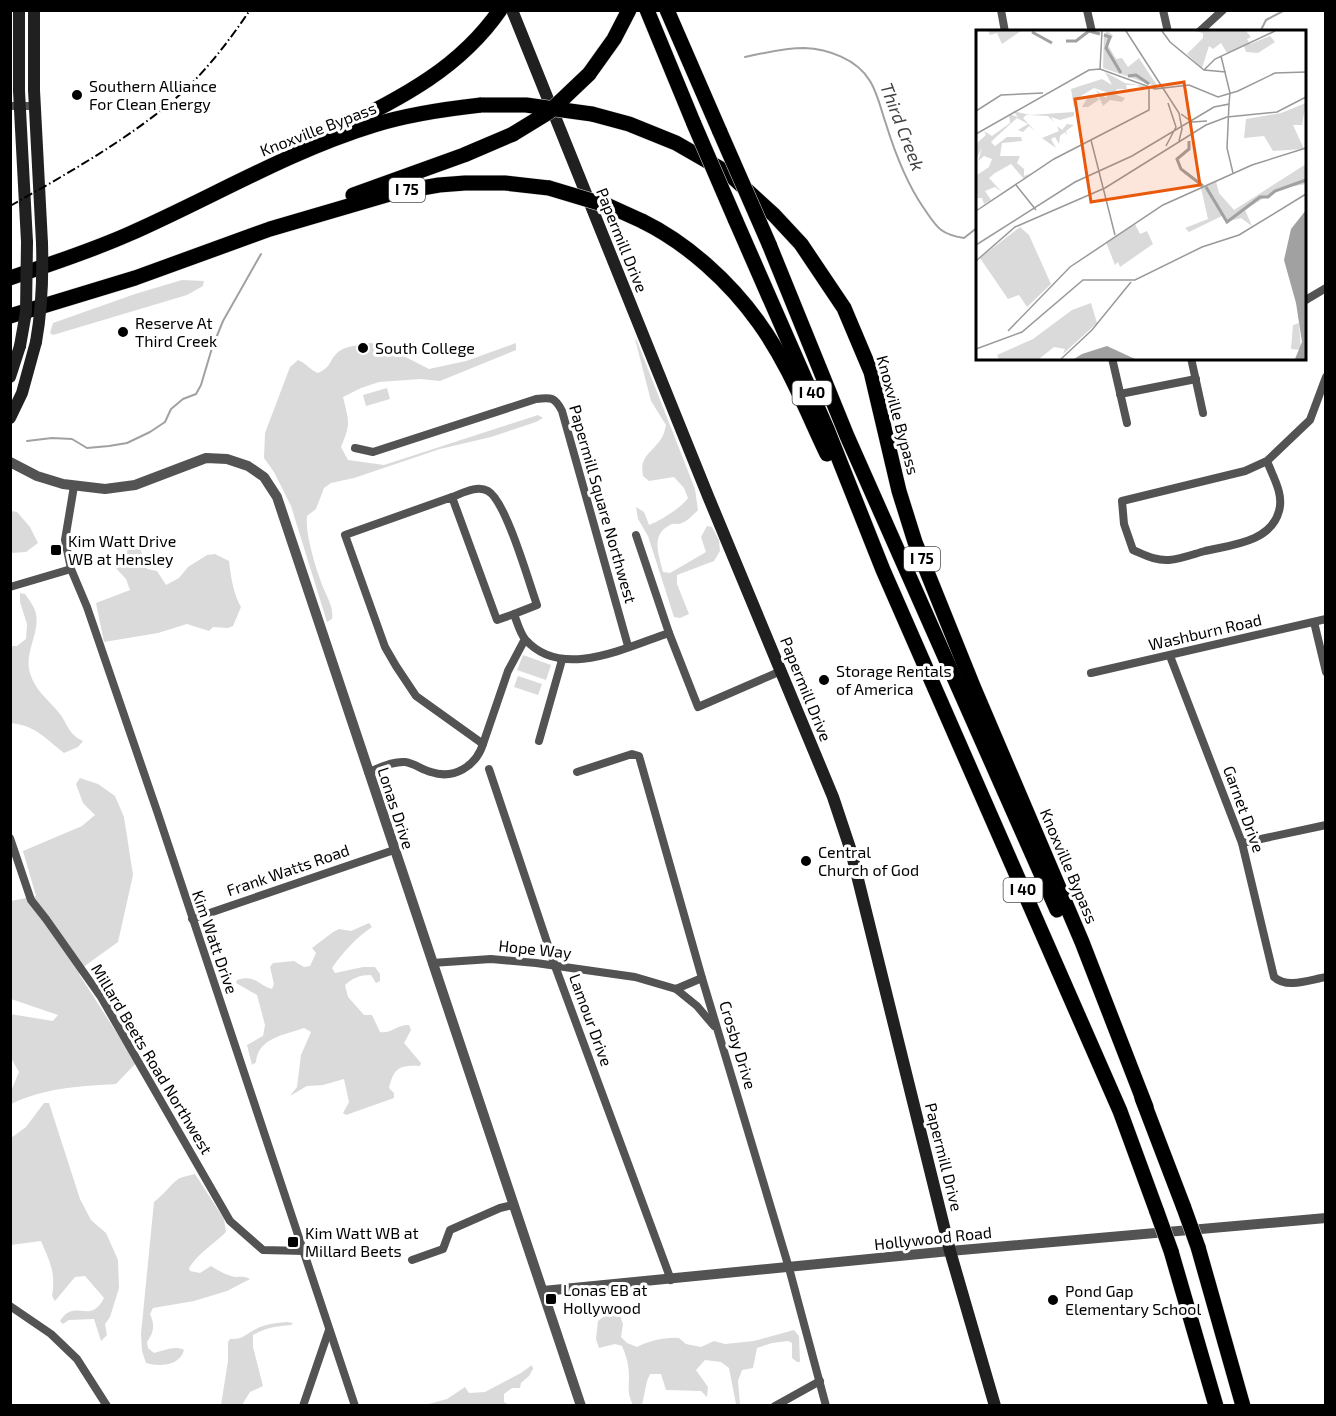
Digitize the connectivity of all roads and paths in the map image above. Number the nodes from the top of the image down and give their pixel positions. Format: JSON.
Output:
{"nodes":[{"id":1,"x":19,"y":10,"type":"edge"},
{"id":2,"x":34,"y":10,"type":"edge"},
{"id":3,"x":512,"y":10,"type":"edge"},
{"id":4,"x":646,"y":10,"type":"edge"},
{"id":5,"x":667,"y":10,"type":"edge"},
{"id":6,"x":1001,"y":10,"type":"edge"},
{"id":7,"x":1087,"y":10,"type":"edge"},
{"id":8,"x":1163,"y":10,"type":"edge"},
{"id":9,"x":1223,"y":10,"type":"edge"},
{"id":10,"x":627,"y":15,"type":"edge"},
{"id":11,"x":496,"y":16,"type":"edge"},
{"id":12,"x":1005,"y":30,"type":"edge"},
{"id":13,"x":1092,"y":30,"type":"edge"},
{"id":14,"x":1168,"y":30,"type":"edge"},
{"id":15,"x":1201,"y":30,"type":"edge"},
{"id":16,"x":34,"y":90,"type":"junction"},
{"id":17,"x":15,"y":91,"type":"edge"},
{"id":18,"x":15,"y":106,"type":"edge"},
{"id":19,"x":35,"y":106,"type":"junction"},
{"id":20,"x":271,"y":166,"type":"junction"},
{"id":21,"x":270,"y":230,"type":"junction"},
{"id":22,"x":10,"y":278,"type":"edge"},
{"id":23,"x":1326,"y":288,"type":"edge"},
{"id":24,"x":1306,"y":300,"type":"edge"},
{"id":25,"x":10,"y":316,"type":"edge"},
{"id":26,"x":1112,"y":360,"type":"edge"},
{"id":27,"x":1191,"y":360,"type":"edge"},
{"id":28,"x":10,"y":377,"type":"edge"},
{"id":29,"x":1326,"y":377,"type":"edge"},
{"id":30,"x":1196,"y":379,"type":"junction"},
{"id":31,"x":1120,"y":394,"type":"junction"},
{"id":32,"x":1203,"y":413,"type":"dead end"},
{"id":33,"x":10,"y":418,"type":"edge"},
{"id":34,"x":1126,"y":423,"type":"dead end"},
{"id":35,"x":355,"y":448,"type":"dead end"},
{"id":36,"x":1268,"y":461,"type":"junction"},
{"id":37,"x":10,"y":462,"type":"edge"},
{"id":38,"x":74,"y":486,"type":"junction"},
{"id":39,"x":452,"y":497,"type":"junction"},
{"id":40,"x":636,"y":535,"type":"dead end"},
{"id":41,"x":71,"y":569,"type":"junction"},
{"id":42,"x":883,"y":570,"type":"junction"},
{"id":43,"x":10,"y":586,"type":"edge"},
{"id":44,"x":514,"y":614,"type":"junction"},
{"id":45,"x":1326,"y":619,"type":"edge"},
{"id":46,"x":1314,"y":622,"type":"junction"},
{"id":47,"x":669,"y":633,"type":"junction"},
{"id":48,"x":525,"y":639,"type":"junction"},
{"id":49,"x":628,"y":646,"type":"junction"},
{"id":50,"x":1170,"y":656,"type":"junction"},
{"id":51,"x":562,"y":660,"type":"junction"},
{"id":52,"x":781,"y":671,"type":"junction"},
{"id":53,"x":1326,"y":672,"type":"edge"},
{"id":54,"x":1091,"y":673,"type":"dead end"},
{"id":55,"x":539,"y":741,"type":"dead end"},
{"id":56,"x":483,"y":744,"type":"junction"},
{"id":57,"x":489,"y":769,"type":"dead end"},
{"id":58,"x":368,"y":772,"type":"junction"},
{"id":59,"x":577,"y":772,"type":"dead end"},
{"id":60,"x":1326,"y":825,"type":"edge"},
{"id":61,"x":10,"y":838,"type":"edge"},
{"id":62,"x":1242,"y":843,"type":"junction"},
{"id":63,"x":394,"y":850,"type":"junction"},
{"id":64,"x":192,"y":919,"type":"junction"},
{"id":65,"x":432,"y":963,"type":"junction"},
{"id":66,"x":555,"y":966,"type":"junction"},
{"id":67,"x":1326,"y":977,"type":"edge"},
{"id":68,"x":702,"y":978,"type":"junction"},
{"id":69,"x":676,"y":989,"type":"junction"},
{"id":70,"x":718,"y":1030,"type":"junction"},
{"id":71,"x":1146,"y":1107,"type":"junction"},
{"id":72,"x":513,"y":1205,"type":"junction"},
{"id":73,"x":1326,"y":1218,"type":"edge"},
{"id":74,"x":304,"y":1251,"type":"junction"},
{"id":75,"x":950,"y":1251,"type":"junction"},
{"id":76,"x":412,"y":1260,"type":"dead end"},
{"id":77,"x":789,"y":1268,"type":"junction"},
{"id":78,"x":671,"y":1280,"type":"junction"},
{"id":79,"x":543,"y":1291,"type":"junction"},
{"id":80,"x":10,"y":1306,"type":"edge"},
{"id":81,"x":329,"y":1330,"type":"junction"},
{"id":82,"x":820,"y":1381,"type":"junction"},
{"id":83,"x":107,"y":1406,"type":"edge"},
{"id":84,"x":303,"y":1406,"type":"edge"},
{"id":85,"x":355,"y":1406,"type":"edge"},
{"id":86,"x":581,"y":1406,"type":"edge"},
{"id":87,"x":775,"y":1406,"type":"edge"},
{"id":88,"x":826,"y":1406,"type":"edge"},
{"id":89,"x":995,"y":1406,"type":"edge"},
{"id":90,"x":1216,"y":1406,"type":"edge"},
{"id":91,"x":1243,"y":1406,"type":"edge"}],
"edges":[{"from":1,"to":17,"type":"main road"},
{"from":2,"to":16,"type":"main road"},
{"from":3,"to":52,"type":"main road","name":"Papermill Drive"},
{"from":4,"to":42,"type":"highway","number":"I 40","bridge":true},
{"from":5,"to":71,"type":"highway","number":"I 40","bridge":true},
{"from":6,"to":12,"type":"street"},
{"from":7,"to":13,"type":"street"},
{"from":8,"to":14,"type":"street"},
{"from":9,"to":15,"type":"street"},
{"from":10,"to":21,"type":"highway","bridge":true},
{"from":11,"to":20,"type":"highway"},
{"from":16,"to":17,"type":"street"},
{"from":16,"to":19,"type":"main road"},
{"from":17,"to":18,"type":"main road"},
{"from":18,"to":19,"type":"street"},
{"from":18,"to":28,"type":"main road","bridge":true},
{"from":19,"to":33,"type":"main road","bridge":true},
{"from":20,"to":22,"type":"highway","name":"Knoxville Bypass","number":"I 75"},
{"from":20,"to":71,"type":"highway","name":"Knoxville Bypass","number":"I 75","bridge":true},
{"from":21,"to":25,"type":"highway","number":"I 75"},
{"from":21,"to":42,"type":"highway","number":"I 75","bridge":true},
{"from":23,"to":24,"type":"street"},
{"from":26,"to":31,"type":"street"},
{"from":27,"to":30,"type":"street"},
{"from":29,"to":36,"type":"street"},
{"from":30,"to":31,"type":"street"},
{"from":30,"to":32,"type":"street"},
{"from":31,"to":34,"type":"street"},
{"from":35,"to":49,"type":"street","name":"Papermill Square Northwest"},
{"from":36,"to":36,"type":"street"},
{"from":37,"to":38,"type":"street","name":"Lonas Drive"},
{"from":38,"to":41,"type":"street","name":"Kim Watt Drive"},
{"from":38,"to":58,"type":"street","name":"Lonas Drive"},
{"from":39,"to":44,"type":"street"},
{"from":39,"to":44,"type":"street"},
{"from":39,"to":56,"type":"street"},
{"from":40,"to":47,"type":"street"},
{"from":41,"to":43,"type":"street"},
{"from":41,"to":64,"type":"street","name":"Kim Watt Drive"},
{"from":42,"to":90,"type":"highway","number":"I 40","bridge":true},
{"from":44,"to":48,"type":"street"},
{"from":45,"to":46,"type":"street","name":"Washburn Road"},
{"from":46,"to":50,"type":"street","name":"Washburn Road"},
{"from":46,"to":53,"type":"street"},
{"from":47,"to":49,"type":"street"},
{"from":47,"to":52,"type":"street"},
{"from":48,"to":51,"type":"street"},
{"from":48,"to":56,"type":"street"},
{"from":49,"to":51,"type":"street"},
{"from":50,"to":54,"type":"street","name":"Washburn Road"},
{"from":50,"to":62,"type":"street","name":"Garnet Drive"},
{"from":51,"to":55,"type":"street"},
{"from":52,"to":75,"type":"main road","name":"Papermill Drive"},
{"from":56,"to":58,"type":"street"},
{"from":57,"to":66,"type":"street","name":"Lamour Drive"},
{"from":58,"to":63,"type":"street","name":"Lonas Drive"},
{"from":59,"to":68,"type":"street","name":"Crosby Drive"},
{"from":60,"to":62,"type":"street"},
{"from":61,"to":74,"type":"street","name":"Millard Beets Road Northwest"},
{"from":62,"to":67,"type":"street","name":"Garnet Drive"},
{"from":63,"to":64,"type":"street","name":"Frank Watts Road"},
{"from":63,"to":65,"type":"street","name":"Lonas Drive"},
{"from":64,"to":74,"type":"street","name":"Kim Watt Drive"},
{"from":65,"to":66,"type":"street","name":"Hope Way"},
{"from":65,"to":72,"type":"street","name":"Lonas Drive"},
{"from":66,"to":69,"type":"street","name":"Hope Way"},
{"from":66,"to":78,"type":"street","name":"Lamour Drive"},
{"from":68,"to":69,"type":"street"},
{"from":68,"to":70,"type":"street","name":"Crosby Drive"},
{"from":69,"to":70,"type":"street"},
{"from":70,"to":77,"type":"street","name":"Crosby Drive"},
{"from":71,"to":91,"type":"highway","number":"I 40","bridge":true},
{"from":72,"to":76,"type":"street"},
{"from":72,"to":79,"type":"street","name":"Lonas Drive"},
{"from":73,"to":75,"type":"street","name":"Hollywood Road"},
{"from":74,"to":81,"type":"street","name":"Kim Watt Drive"},
{"from":75,"to":77,"type":"street","name":"Hollywood Road"},
{"from":75,"to":89,"type":"main road","name":"Papermill Drive"},
{"from":77,"to":78,"type":"street","name":"Hollywood Road"},
{"from":77,"to":82,"type":"street","name":"Crosby Drive"},
{"from":78,"to":79,"type":"street","name":"Hollywood Road"},
{"from":79,"to":86,"type":"street","name":"Lonas Drive"},
{"from":80,"to":83,"type":"street"},
{"from":81,"to":84,"type":"street"},
{"from":81,"to":85,"type":"street","name":"Kim Watt Drive"},
{"from":82,"to":87,"type":"street"},
{"from":82,"to":88,"type":"street","name":"Crosby Drive"}]}
